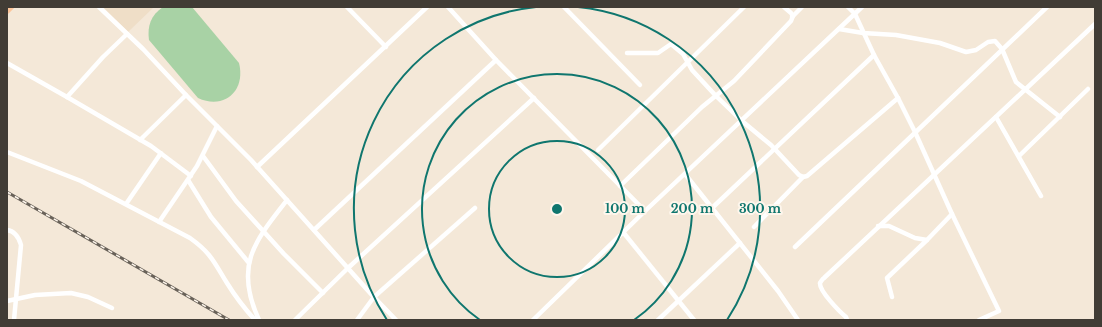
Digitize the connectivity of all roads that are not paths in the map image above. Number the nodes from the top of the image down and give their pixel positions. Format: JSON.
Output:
{"nodes":[{"id":1,"x":11,"y":7,"type":"edge"},
{"id":2,"x":99,"y":7,"type":"edge"},
{"id":3,"x":347,"y":7,"type":"edge"},
{"id":4,"x":427,"y":7,"type":"edge"},
{"id":5,"x":448,"y":7,"type":"edge"},
{"id":6,"x":564,"y":7,"type":"edge"},
{"id":7,"x":744,"y":7,"type":"edge"},
{"id":8,"x":784,"y":7,"type":"edge"},
{"id":9,"x":802,"y":7,"type":"edge"},
{"id":10,"x":848,"y":7,"type":"edge"},
{"id":11,"x":862,"y":7,"type":"edge"},
{"id":12,"x":1047,"y":7,"type":"edge"},
{"id":13,"x":7,"y":11,"type":"edge"},
{"id":14,"x":855,"y":14,"type":"junction"},
{"id":15,"x":792,"y":17,"type":"junction"},
{"id":16,"x":1095,"y":24,"type":"edge"},
{"id":17,"x":839,"y":29,"type":"junction"},
{"id":18,"x":863,"y":33,"type":"junction"},
{"id":19,"x":127,"y":34,"type":"junction"},
{"id":20,"x":386,"y":47,"type":"junction"},
{"id":21,"x":1002,"y":49,"type":"junction"},
{"id":22,"x":627,"y":53,"type":"dead end"},
{"id":23,"x":874,"y":55,"type":"junction"},
{"id":24,"x":496,"y":60,"type":"junction"},
{"id":25,"x":688,"y":62,"type":"junction"},
{"id":26,"x":7,"y":63,"type":"edge"},
{"id":27,"x":640,"y":85,"type":"dead end"},
{"id":28,"x":1088,"y":89,"type":"dead end"},
{"id":29,"x":1025,"y":90,"type":"junction"},
{"id":30,"x":186,"y":95,"type":"junction"},
{"id":31,"x":716,"y":96,"type":"junction"},
{"id":32,"x":67,"y":97,"type":"junction"},
{"id":33,"x":534,"y":98,"type":"junction"},
{"id":34,"x":898,"y":98,"type":"junction"},
{"id":35,"x":996,"y":117,"type":"junction"},
{"id":36,"x":1060,"y":117,"type":"junction"},
{"id":37,"x":742,"y":121,"type":"junction"},
{"id":38,"x":217,"y":126,"type":"junction"},
{"id":39,"x":915,"y":132,"type":"junction"},
{"id":40,"x":140,"y":140,"type":"junction"},
{"id":41,"x":774,"y":148,"type":"junction"},
{"id":42,"x":598,"y":150,"type":"dead end"},
{"id":43,"x":7,"y":152,"type":"edge"},
{"id":44,"x":161,"y":153,"type":"junction"},
{"id":45,"x":203,"y":156,"type":"junction"},
{"id":46,"x":1019,"y":156,"type":"junction"},
{"id":47,"x":257,"y":167,"type":"junction"},
{"id":48,"x":685,"y":174,"type":"junction"},
{"id":49,"x":935,"y":175,"type":"junction"},
{"id":50,"x":803,"y":177,"type":"junction"},
{"id":51,"x":189,"y":178,"type":"junction"},
{"id":52,"x":620,"y":186,"type":"junction"},
{"id":53,"x":1041,"y":196,"type":"dead end"},
{"id":54,"x":287,"y":200,"type":"junction"},
{"id":55,"x":126,"y":204,"type":"junction"},
{"id":56,"x":475,"y":208,"type":"dead end"},
{"id":57,"x":712,"y":208,"type":"junction"},
{"id":58,"x":645,"y":211,"type":"junction"},
{"id":59,"x":952,"y":214,"type":"junction"},
{"id":60,"x":159,"y":222,"type":"junction"},
{"id":61,"x":878,"y":226,"type":"junction"},
{"id":62,"x":754,"y":227,"type":"dead end"},
{"id":63,"x":7,"y":230,"type":"edge"},
{"id":64,"x":264,"y":230,"type":"junction"},
{"id":65,"x":314,"y":230,"type":"junction"},
{"id":66,"x":623,"y":232,"type":"junction"},
{"id":67,"x":927,"y":240,"type":"junction"},
{"id":68,"x":740,"y":243,"type":"junction"},
{"id":69,"x":795,"y":247,"type":"dead end"},
{"id":70,"x":249,"y":263,"type":"junction"},
{"id":71,"x":348,"y":268,"type":"junction"},
{"id":72,"x":323,"y":293,"type":"junction"},
{"id":73,"x":374,"y":297,"type":"junction"},
{"id":74,"x":892,"y":297,"type":"dead end"},
{"id":75,"x":15,"y":299,"type":"junction"},
{"id":76,"x":7,"y":301,"type":"edge"},
{"id":77,"x":678,"y":301,"type":"junction"},
{"id":78,"x":112,"y":308,"type":"dead end"},
{"id":79,"x":14,"y":320,"type":"edge"},
{"id":80,"x":255,"y":320,"type":"edge"},
{"id":81,"x":259,"y":320,"type":"edge"},
{"id":82,"x":295,"y":320,"type":"edge"},
{"id":83,"x":357,"y":320,"type":"edge"},
{"id":84,"x":396,"y":320,"type":"edge"},
{"id":85,"x":533,"y":320,"type":"edge"},
{"id":86,"x":658,"y":320,"type":"edge"},
{"id":87,"x":694,"y":320,"type":"edge"},
{"id":88,"x":797,"y":320,"type":"edge"},
{"id":89,"x":847,"y":320,"type":"edge"},
{"id":90,"x":979,"y":320,"type":"edge"}],
"edges":[{"from":1,"to":13,"type":"main road"},
{"from":2,"to":19,"type":"street"},
{"from":3,"to":20,"type":"street"},
{"from":4,"to":20,"type":"street"},
{"from":5,"to":24,"type":"street"},
{"from":6,"to":27,"type":"street"},
{"from":7,"to":25,"type":"street"},
{"from":8,"to":15,"type":"street"},
{"from":9,"to":15,"type":"street"},
{"from":10,"to":14,"type":"street"},
{"from":11,"to":14,"type":"street"},
{"from":12,"to":21,"type":"street"},
{"from":14,"to":17,"type":"street"},
{"from":14,"to":18,"type":"street"},
{"from":15,"to":31,"type":"street"},
{"from":16,"to":29,"type":"street"},
{"from":17,"to":18,"type":"street"},
{"from":17,"to":37,"type":"street"},
{"from":18,"to":21,"type":"street"},
{"from":18,"to":23,"type":"street"},
{"from":19,"to":30,"type":"street"},
{"from":19,"to":32,"type":"street"},
{"from":20,"to":47,"type":"street"},
{"from":21,"to":29,"type":"street"},
{"from":21,"to":39,"type":"street"},
{"from":22,"to":25,"type":"street"},
{"from":23,"to":34,"type":"street"},
{"from":23,"to":41,"type":"street"},
{"from":24,"to":33,"type":"street"},
{"from":24,"to":65,"type":"street"},
{"from":25,"to":31,"type":"street"},
{"from":25,"to":42,"type":"street"},
{"from":26,"to":32,"type":"street"},
{"from":28,"to":36,"type":"street"},
{"from":29,"to":35,"type":"street"},
{"from":29,"to":36,"type":"street"},
{"from":30,"to":38,"type":"street"},
{"from":30,"to":40,"type":"street"},
{"from":31,"to":37,"type":"street"},
{"from":31,"to":52,"type":"street"},
{"from":32,"to":40,"type":"street"},
{"from":33,"to":52,"type":"street"},
{"from":33,"to":71,"type":"street"},
{"from":34,"to":39,"type":"street"},
{"from":34,"to":50,"type":"street"},
{"from":35,"to":46,"type":"street"},
{"from":35,"to":49,"type":"street"},
{"from":36,"to":46,"type":"street"},
{"from":37,"to":41,"type":"street"},
{"from":37,"to":48,"type":"street"},
{"from":38,"to":45,"type":"street"},
{"from":38,"to":47,"type":"street"},
{"from":39,"to":49,"type":"street"},
{"from":39,"to":69,"type":"street"},
{"from":40,"to":44,"type":"street"},
{"from":41,"to":50,"type":"street"},
{"from":41,"to":57,"type":"street"},
{"from":43,"to":55,"type":"street"},
{"from":44,"to":51,"type":"street"},
{"from":44,"to":55,"type":"street"},
{"from":45,"to":51,"type":"street"},
{"from":45,"to":64,"type":"street"},
{"from":46,"to":53,"type":"street"},
{"from":47,"to":54,"type":"street"},
{"from":48,"to":57,"type":"street"},
{"from":48,"to":58,"type":"street"},
{"from":49,"to":59,"type":"street"},
{"from":49,"to":61,"type":"street"},
{"from":50,"to":62,"type":"street"},
{"from":51,"to":60,"type":"street"},
{"from":51,"to":70,"type":"street"},
{"from":52,"to":58,"type":"street"},
{"from":54,"to":64,"type":"street"},
{"from":54,"to":65,"type":"street"},
{"from":55,"to":60,"type":"street"},
{"from":56,"to":73,"type":"street"},
{"from":57,"to":68,"type":"street"},
{"from":58,"to":66,"type":"street"},
{"from":59,"to":67,"type":"street"},
{"from":59,"to":90,"type":"street"},
{"from":60,"to":80,"type":"street"},
{"from":61,"to":67,"type":"street"},
{"from":61,"to":89,"type":"street"},
{"from":63,"to":75,"type":"street"},
{"from":64,"to":70,"type":"street"},
{"from":64,"to":72,"type":"street"},
{"from":65,"to":71,"type":"street"},
{"from":66,"to":77,"type":"street"},
{"from":66,"to":85,"type":"street"},
{"from":67,"to":74,"type":"street"},
{"from":68,"to":77,"type":"street"},
{"from":68,"to":88,"type":"street"},
{"from":70,"to":81,"type":"street"},
{"from":71,"to":72,"type":"street"},
{"from":71,"to":73,"type":"street"},
{"from":72,"to":82,"type":"street"},
{"from":73,"to":83,"type":"street"},
{"from":73,"to":84,"type":"street"},
{"from":75,"to":76,"type":"street"},
{"from":75,"to":78,"type":"street"},
{"from":75,"to":79,"type":"street"},
{"from":77,"to":86,"type":"street"},
{"from":77,"to":87,"type":"street"}]}
